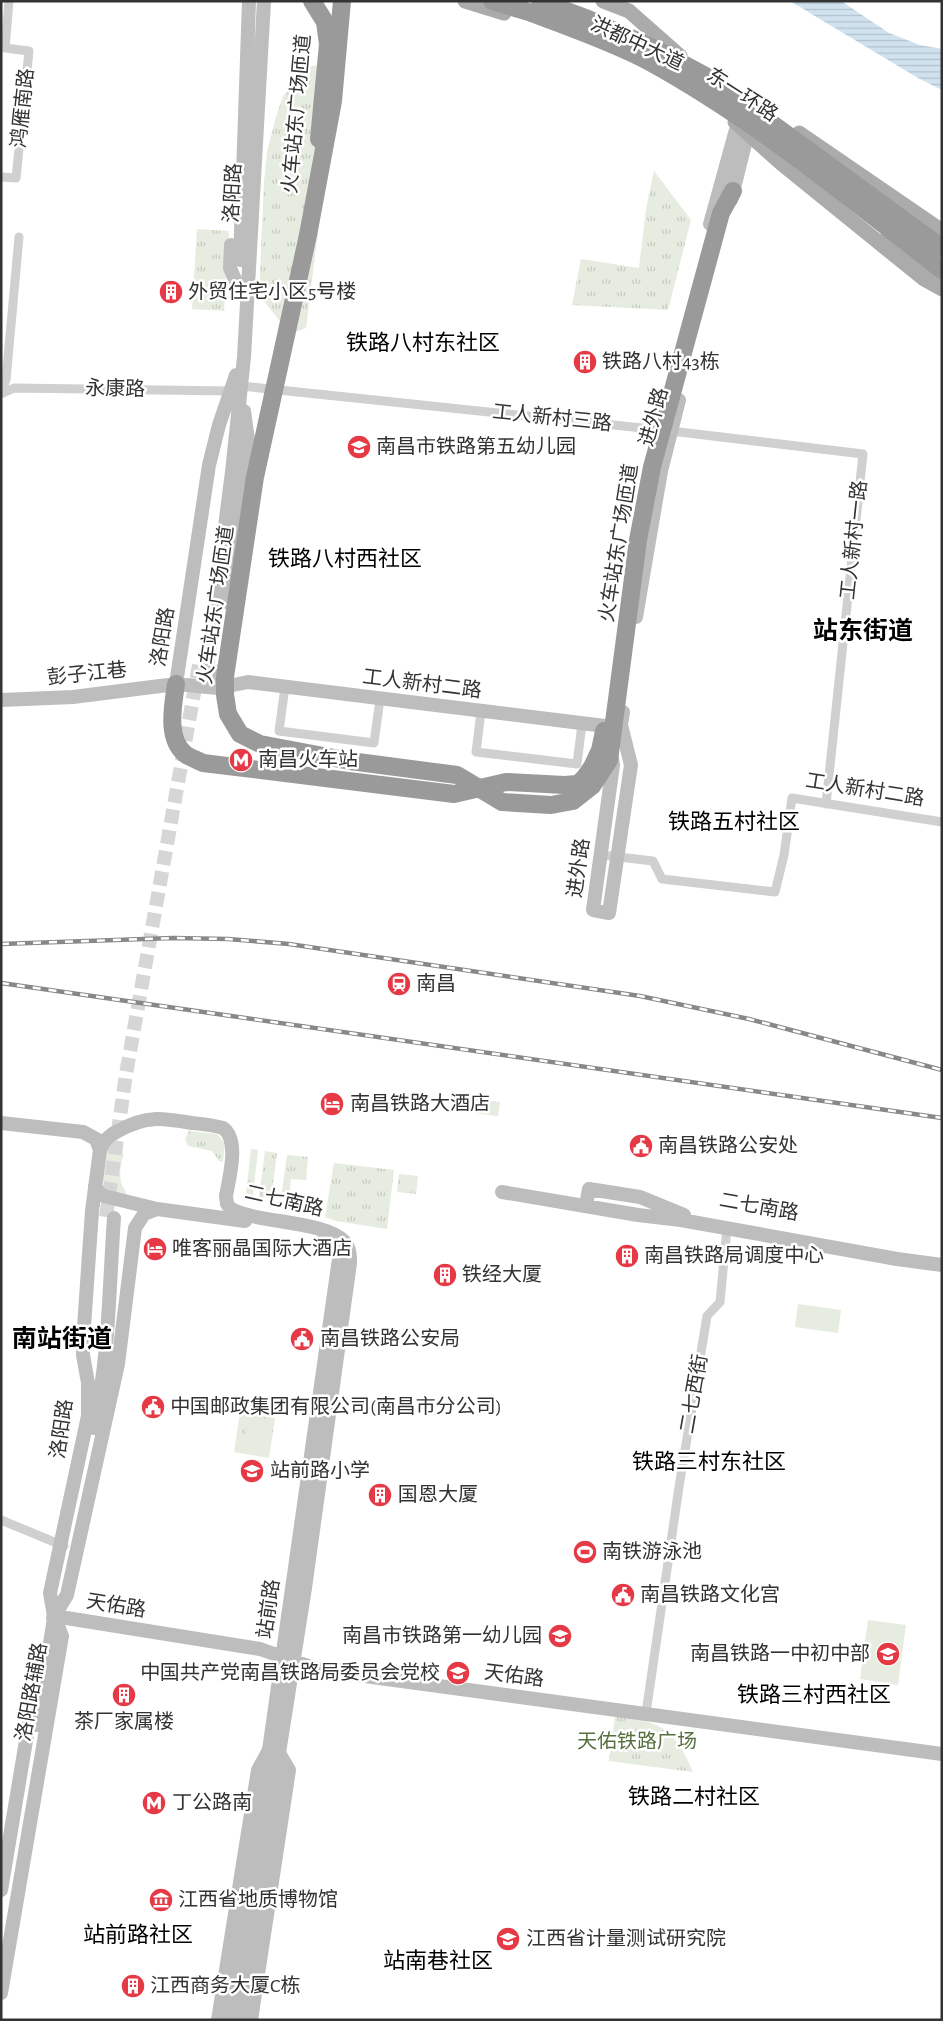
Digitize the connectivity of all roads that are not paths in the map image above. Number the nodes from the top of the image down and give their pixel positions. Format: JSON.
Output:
{"nodes":[{"id":1,"x":9,"y":1,"type":"edge"},
{"id":2,"x":249,"y":1,"type":"edge"},
{"id":3,"x":264,"y":1,"type":"edge"},
{"id":4,"x":312,"y":1,"type":"edge"},
{"id":5,"x":342,"y":1,"type":"edge"},
{"id":6,"x":465,"y":1,"type":"edge"},
{"id":7,"x":492,"y":1,"type":"edge"},
{"id":8,"x":540,"y":1,"type":"edge"},
{"id":9,"x":557,"y":1,"type":"edge"},
{"id":10,"x":573,"y":1,"type":"edge"},
{"id":11,"x":603,"y":1,"type":"edge"},
{"id":12,"x":3,"y":48,"type":"edge"},
{"id":13,"x":680,"y":56,"type":"junction"},
{"id":14,"x":708,"y":87,"type":"junction"},
{"id":15,"x":753,"y":102,"type":"junction"},
{"id":16,"x":742,"y":127,"type":"junction"},
{"id":17,"x":1,"y":176,"type":"edge"},
{"id":18,"x":734,"y":191,"type":"junction"},
{"id":19,"x":942,"y":231,"type":"edge"},
{"id":20,"x":308,"y":235,"type":"junction"},
{"id":21,"x":923,"y":235,"type":"junction"},
{"id":22,"x":19,"y":237,"type":"dead end"},
{"id":23,"x":942,"y":244,"type":"edge"},
{"id":24,"x":942,"y":248,"type":"edge"},
{"id":25,"x":942,"y":270,"type":"edge"},
{"id":26,"x":942,"y":282,"type":"edge"},
{"id":27,"x":942,"y":289,"type":"edge"},
{"id":28,"x":236,"y":384,"type":"junction"},
{"id":29,"x":1,"y":392,"type":"edge"},
{"id":30,"x":654,"y":429,"type":"junction"},
{"id":31,"x":671,"y":431,"type":"junction"},
{"id":32,"x":863,"y":454,"type":"joint"},
{"id":33,"x":203,"y":665,"type":"tunnel mouth"},
{"id":34,"x":176,"y":684,"type":"junction"},
{"id":35,"x":285,"y":687,"type":"junction"},
{"id":36,"x":218,"y":688,"type":"junction"},
{"id":37,"x":380,"y":699,"type":"junction"},
{"id":38,"x":1,"y":700,"type":"edge"},
{"id":39,"x":481,"y":712,"type":"junction"},
{"id":40,"x":582,"y":724,"type":"junction"},
{"id":41,"x":613,"y":726,"type":"junction"},
{"id":42,"x":480,"y":788,"type":"junction"},
{"id":43,"x":826,"y":804,"type":"junction"},
{"id":44,"x":942,"y":822,"type":"edge"},
{"id":45,"x":602,"y":855,"type":"junction"},
{"id":46,"x":617,"y":857,"type":"junction"},
{"id":47,"x":1,"y":1116,"type":"edge"},
{"id":48,"x":1,"y":1123,"type":"edge"},
{"id":49,"x":117,"y":1131,"type":"junction"},
{"id":50,"x":100,"y":1150,"type":"junction"},
{"id":51,"x":96,"y":1186,"type":"junction"},
{"id":52,"x":502,"y":1192,"type":"dead end"},
{"id":53,"x":586,"y":1205,"type":"junction"},
{"id":54,"x":158,"y":1209,"type":"junction"},
{"id":55,"x":92,"y":1211,"type":"junction"},
{"id":56,"x":135,"y":1228,"type":"junction"},
{"id":57,"x":727,"y":1228,"type":"junction"},
{"id":58,"x":942,"y":1256,"type":"edge"},
{"id":59,"x":344,"y":1263,"type":"junction"},
{"id":60,"x":942,"y":1265,"type":"edge"},
{"id":61,"x":1,"y":1520,"type":"edge"},
{"id":62,"x":62,"y":1545,"type":"junction"},
{"id":63,"x":54,"y":1616,"type":"junction"},
{"id":64,"x":288,"y":1658,"type":"junction"},
{"id":65,"x":646,"y":1713,"type":"junction"},
{"id":66,"x":274,"y":1752,"type":"junction"},
{"id":67,"x":942,"y":1754,"type":"edge"},
{"id":68,"x":11,"y":1837,"type":"edge"},
{"id":69,"x":1,"y":1890,"type":"edge"},
{"id":70,"x":1,"y":1943,"type":"edge"},
{"id":71,"x":1,"y":1994,"type":"edge"},
{"id":72,"x":218,"y":2020,"type":"edge"},
{"id":73,"x":229,"y":2020,"type":"edge"},
{"id":74,"x":240,"y":2020,"type":"edge"},
{"id":75,"x":251,"y":2020,"type":"edge"}],
"edges":[{"from":1,"to":12,"type":"street","name":"鸿雁南路"},
{"from":2,"to":28,"type":"street","name":"洛阳路"},
{"from":3,"to":28,"type":"street","name":"洛阳路"},
{"from":4,"to":20,"type":"highway","name":"火车站东广场匝道","bridge":true},
{"from":5,"to":20,"type":"highway","name":"火车站东广场匝道","bridge":true},
{"from":6,"to":16,"type":"main road","name":"洪都中大道"},
{"from":7,"to":14,"type":"highway","name":"东一环路","bridge":true},
{"from":8,"to":14,"type":"highway","name":"东一环路","bridge":true},
{"from":9,"to":13,"type":"main road","name":"洪都中大道"},
{"from":10,"to":14,"type":"highway","bridge":true},
{"from":11,"to":13,"type":"main road"},
{"from":12,"to":17,"type":"street","name":"鸿雁南路"},
{"from":13,"to":15,"type":"main road","name":"洪都中大道"},
{"from":14,"to":21,"type":"highway","name":"东一环路","bridge":true},
{"from":14,"to":25,"type":"highway","name":"东一环路","bridge":true},
{"from":14,"to":27,"type":"main road","bridge":true},
{"from":15,"to":16,"type":"street","name":"进外路"},
{"from":15,"to":19,"type":"main road","name":"洪都中大道"},
{"from":16,"to":18,"type":"street","name":"进外路"},
{"from":16,"to":26,"type":"main road","name":"洪都中大道"},
{"from":16,"to":30,"type":"street","name":"进外路"},
{"from":18,"to":31,"type":"street","name":"进外路"},
{"from":18,"to":42,"type":"highway","name":"火车站东广场匝道","bridge":true},
{"from":20,"to":42,"type":"highway","name":"火车站东广场匝道","bridge":true},
{"from":21,"to":23,"type":"main road","bridge":true},
{"from":21,"to":24,"type":"highway","name":"东一环路","bridge":true},
{"from":22,"to":29,"type":"street"},
{"from":28,"to":29,"type":"street","name":"永康路"},
{"from":28,"to":30,"type":"street","name":"工人新村三路"},
{"from":28,"to":33,"type":"street","name":"洛阳路"},
{"from":28,"to":34,"type":"street","name":"洛阳路"},
{"from":28,"to":36,"type":"street","name":"洛阳路"},
{"from":30,"to":31,"type":"street","name":"工人新村三路"},
{"from":30,"to":41,"type":"street","name":"进外路"},
{"from":31,"to":32,"type":"street","name":"工人新村三路"},
{"from":31,"to":41,"type":"street","name":"进外路"},
{"from":32,"to":43,"type":"street","name":"工人新村一路"},
{"from":34,"to":36,"type":"street","name":"洛阳路"},
{"from":34,"to":38,"type":"street","name":"彭子江巷"},
{"from":34,"to":42,"type":"highway","name":"火车站东广场匝道","bridge":true},
{"from":35,"to":36,"type":"street","name":"工人新村二路"},
{"from":35,"to":37,"type":"street","name":"工人新村二路"},
{"from":35,"to":37,"type":"street"},
{"from":37,"to":39,"type":"street","name":"工人新村二路"},
{"from":39,"to":40,"type":"street","name":"工人新村二路"},
{"from":39,"to":40,"type":"street"},
{"from":40,"to":41,"type":"street","name":"工人新村二路"},
{"from":41,"to":42,"type":"highway","name":"火车站东广场匝道","bridge":true},
{"from":41,"to":45,"type":"street","name":"进外路"},
{"from":41,"to":46,"type":"street","name":"进外路"},
{"from":43,"to":44,"type":"street","name":"工人新村二路"},
{"from":43,"to":46,"type":"street","name":"工人新村二路"},
{"from":45,"to":46,"type":"street","name":"工人新村二路"},
{"from":45,"to":46,"type":"street","name":"进外路"},
{"from":47,"to":49,"type":"street"},
{"from":48,"to":50,"type":"street"},
{"from":49,"to":50,"type":"street"},
{"from":49,"to":59,"type":"street","name":"二七南路"},
{"from":50,"to":51,"type":"street"},
{"from":51,"to":54,"type":"street","name":"二七南路"},
{"from":51,"to":55,"type":"street","name":"洛阳路"},
{"from":52,"to":53,"type":"street","name":"二七南路"},
{"from":53,"to":57,"type":"street","name":"二七南路"},
{"from":53,"to":58,"type":"street","name":"二七南路"},
{"from":54,"to":56,"type":"street"},
{"from":54,"to":59,"type":"street","name":"二七南路"},
{"from":55,"to":56,"type":"street"},
{"from":55,"to":62,"type":"street","name":"洛阳路"},
{"from":56,"to":63,"type":"street","name":"洛阳路"},
{"from":57,"to":60,"type":"street","name":"二七南路"},
{"from":57,"to":65,"type":"street","name":"二七西街"},
{"from":59,"to":64,"type":"street","name":"站前路"},
{"from":61,"to":62,"type":"street"},
{"from":62,"to":63,"type":"street","name":"洛阳路"},
{"from":62,"to":63,"type":"street","name":"洛阳路"},
{"from":63,"to":64,"type":"street","name":"天佑路"},
{"from":63,"to":68,"type":"street","name":"洛阳路辅路"},
{"from":63,"to":71,"type":"street","name":"洛阳路辅路"},
{"from":64,"to":65,"type":"street","name":"天佑路"},
{"from":64,"to":66,"type":"street","name":"站前路"},
{"from":65,"to":67,"type":"street","name":"天佑路"},
{"from":66,"to":72,"type":"street"},
{"from":66,"to":73,"type":"street","name":"站前路","bridge":true},
{"from":66,"to":74,"type":"street","name":"站前路","bridge":true},
{"from":66,"to":75,"type":"street"},
{"from":68,"to":69,"type":"street","name":"洛阳路辅路"},
{"from":68,"to":70,"type":"street"}]}
